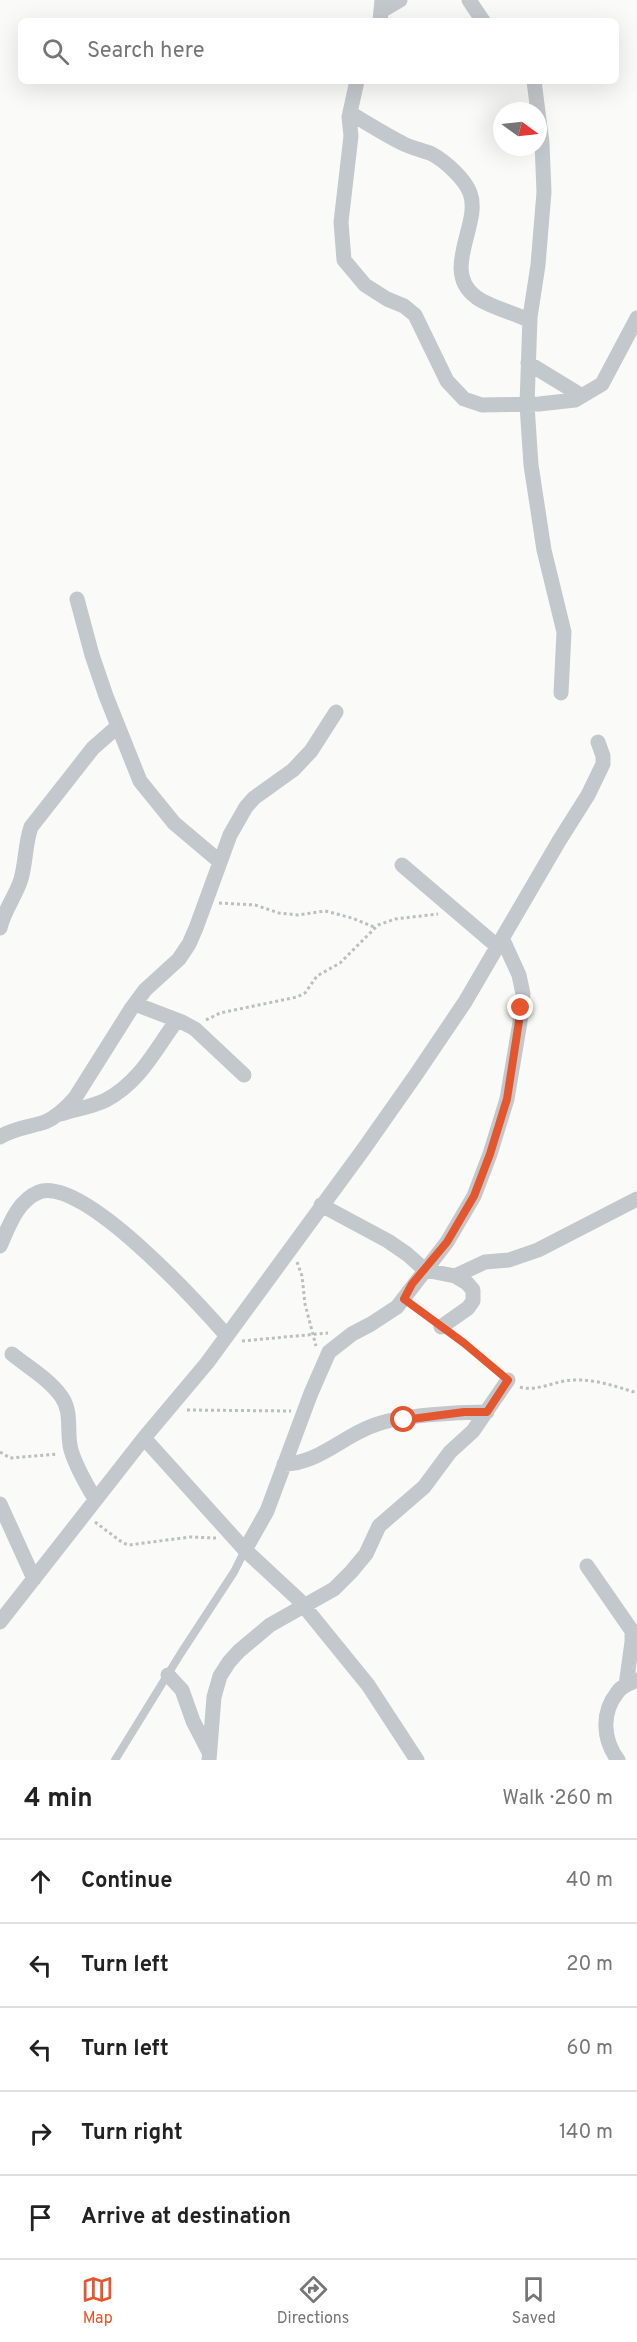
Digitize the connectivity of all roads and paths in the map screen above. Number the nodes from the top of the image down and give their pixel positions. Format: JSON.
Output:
{"nodes":[{"id":1,"x":400,"y":0,"type":"edge"},
{"id":2,"x":469,"y":0,"type":"edge"},
{"id":3,"x":382,"y":10,"type":"edge"},
{"id":4,"x":481,"y":18,"type":"edge"},
{"id":5,"x":356,"y":84,"type":"edge"},
{"id":6,"x":534,"y":84,"type":"edge"},
{"id":7,"x":350,"y":113,"type":"junction"},
{"id":8,"x":637,"y":318,"type":"edge"},
{"id":9,"x":530,"y":321,"type":"junction"},
{"id":10,"x":528,"y":363,"type":"junction"},
{"id":11,"x":582,"y":396,"type":"junction"},
{"id":12,"x":527,"y":405,"type":"junction"},
{"id":13,"x":77,"y":599,"type":"dead end"},
{"id":14,"x":561,"y":693,"type":"dead end"},
{"id":15,"x":336,"y":712,"type":"dead end"},
{"id":16,"x":117,"y":727,"type":"junction"},
{"id":17,"x":598,"y":742,"type":"dead end"},
{"id":18,"x":219,"y":861,"type":"junction"},
{"id":19,"x":402,"y":865,"type":"dead end"},
{"id":20,"x":205,"y":902,"type":"junction"},
{"id":21,"x":454,"y":912,"type":"junction"},
{"id":22,"x":374,"y":927,"type":"junction"},
{"id":23,"x":0,"y":928,"type":"edge"},
{"id":24,"x":500,"y":944,"type":"junction"},
{"id":25,"x":135,"y":1004,"type":"junction"},
{"id":26,"x":177,"y":1020,"type":"junction"},
{"id":27,"x":195,"y":1029,"type":"junction"},
{"id":28,"x":244,"y":1075,"type":"dead end"},
{"id":29,"x":56,"y":1116,"type":"junction"},
{"id":30,"x":0,"y":1137,"type":"edge"},
{"id":31,"x":637,"y":1198,"type":"edge"},
{"id":32,"x":321,"y":1205,"type":"junction"},
{"id":33,"x":0,"y":1246,"type":"edge"},
{"id":34,"x":292,"y":1246,"type":"junction"},
{"id":35,"x":425,"y":1270,"type":"junction"},
{"id":36,"x":455,"y":1276,"type":"junction"},
{"id":37,"x":404,"y":1299,"type":"junction"},
{"id":38,"x":441,"y":1327,"type":"junction"},
{"id":39,"x":313,"y":1335,"type":"junction"},
{"id":40,"x":225,"y":1339,"type":"junction"},
{"id":41,"x":12,"y":1354,"type":"dead end"},
{"id":42,"x":321,"y":1367,"type":"junction"},
{"id":43,"x":508,"y":1380,"type":"junction"},
{"id":44,"x":637,"y":1394,"type":"edge"},
{"id":45,"x":169,"y":1408,"type":"junction"},
{"id":46,"x":304,"y":1410,"type":"junction"},
{"id":47,"x":487,"y":1412,"type":"junction"},
{"id":48,"x":144,"y":1438,"type":"junction"},
{"id":49,"x":0,"y":1452,"type":"edge"},
{"id":50,"x":72,"y":1453,"type":"junction"},
{"id":51,"x":284,"y":1464,"type":"junction"},
{"id":52,"x":95,"y":1499,"type":"junction"},
{"id":53,"x":0,"y":1504,"type":"edge"},
{"id":54,"x":84,"y":1514,"type":"junction"},
{"id":55,"x":240,"y":1545,"type":"junction"},
{"id":56,"x":587,"y":1566,"type":"dead end"},
{"id":57,"x":34,"y":1579,"type":"junction"},
{"id":58,"x":304,"y":1605,"type":"junction"},
{"id":59,"x":0,"y":1622,"type":"edge"},
{"id":60,"x":168,"y":1675,"type":"junction"},
{"id":61,"x":631,"y":1683,"type":"edge"},
{"id":62,"x":209,"y":1756,"type":"edge"},
{"id":63,"x":115,"y":1760,"type":"edge"},
{"id":64,"x":417,"y":1760,"type":"edge"},
{"id":65,"x":618,"y":1760,"type":"edge"}],
"edges":[{"from":1,"to":3,"type":"street"},
{"from":2,"to":4,"type":"street"},
{"from":5,"to":7,"type":"street"},
{"from":6,"to":9,"type":"street"},
{"from":7,"to":9,"type":"street"},
{"from":7,"to":12,"type":"street"},
{"from":8,"to":11,"type":"street"},
{"from":9,"to":10,"type":"street"},
{"from":10,"to":11,"type":"street"},
{"from":10,"to":12,"type":"street"},
{"from":11,"to":12,"type":"street"},
{"from":12,"to":14,"type":"street"},
{"from":13,"to":16,"type":"street"},
{"from":15,"to":18,"type":"street"},
{"from":16,"to":18,"type":"street"},
{"from":16,"to":23,"type":"street"},
{"from":17,"to":24,"type":"street"},
{"from":18,"to":20,"type":"street"},
{"from":19,"to":21,"type":"street"},
{"from":20,"to":22,"type":"path"},
{"from":20,"to":25,"type":"street"},
{"from":21,"to":22,"type":"path"},
{"from":21,"to":24,"type":"street"},
{"from":22,"to":27,"type":"path"},
{"from":24,"to":32,"type":"street"},
{"from":24,"to":35,"type":"street"},
{"from":25,"to":26,"type":"street"},
{"from":25,"to":29,"type":"street"},
{"from":26,"to":27,"type":"street"},
{"from":26,"to":29,"type":"street"},
{"from":27,"to":28,"type":"street"},
{"from":29,"to":30,"type":"street"},
{"from":31,"to":36,"type":"street"},
{"from":32,"to":34,"type":"street"},
{"from":32,"to":35,"type":"street"},
{"from":33,"to":40,"type":"street"},
{"from":34,"to":39,"type":"path"},
{"from":34,"to":40,"type":"street"},
{"from":35,"to":36,"type":"street"},
{"from":35,"to":37,"type":"street"},
{"from":36,"to":38,"type":"street"},
{"from":37,"to":38,"type":"path"},
{"from":37,"to":42,"type":"street"},
{"from":38,"to":43,"type":"path"},
{"from":39,"to":40,"type":"path"},
{"from":39,"to":42,"type":"path"},
{"from":40,"to":45,"type":"street"},
{"from":41,"to":50,"type":"street"},
{"from":42,"to":46,"type":"street"},
{"from":43,"to":44,"type":"path"},
{"from":43,"to":47,"type":"street"},
{"from":45,"to":46,"type":"path"},
{"from":45,"to":48,"type":"street"},
{"from":46,"to":51,"type":"street"},
{"from":47,"to":51,"type":"street"},
{"from":47,"to":58,"type":"street"},
{"from":48,"to":52,"type":"street"},
{"from":48,"to":55,"type":"street"},
{"from":49,"to":50,"type":"path"},
{"from":50,"to":52,"type":"street"},
{"from":51,"to":55,"type":"street"},
{"from":52,"to":54,"type":"street"},
{"from":53,"to":57,"type":"street"},
{"from":54,"to":55,"type":"path"},
{"from":54,"to":57,"type":"street"},
{"from":55,"to":58,"type":"street"},
{"from":55,"to":60,"type":"lane"},
{"from":56,"to":61,"type":"street"},
{"from":57,"to":59,"type":"street"},
{"from":58,"to":62,"type":"street"},
{"from":58,"to":64,"type":"street"},
{"from":60,"to":62,"type":"street"},
{"from":60,"to":63,"type":"lane"},
{"from":61,"to":65,"type":"street"}]}
